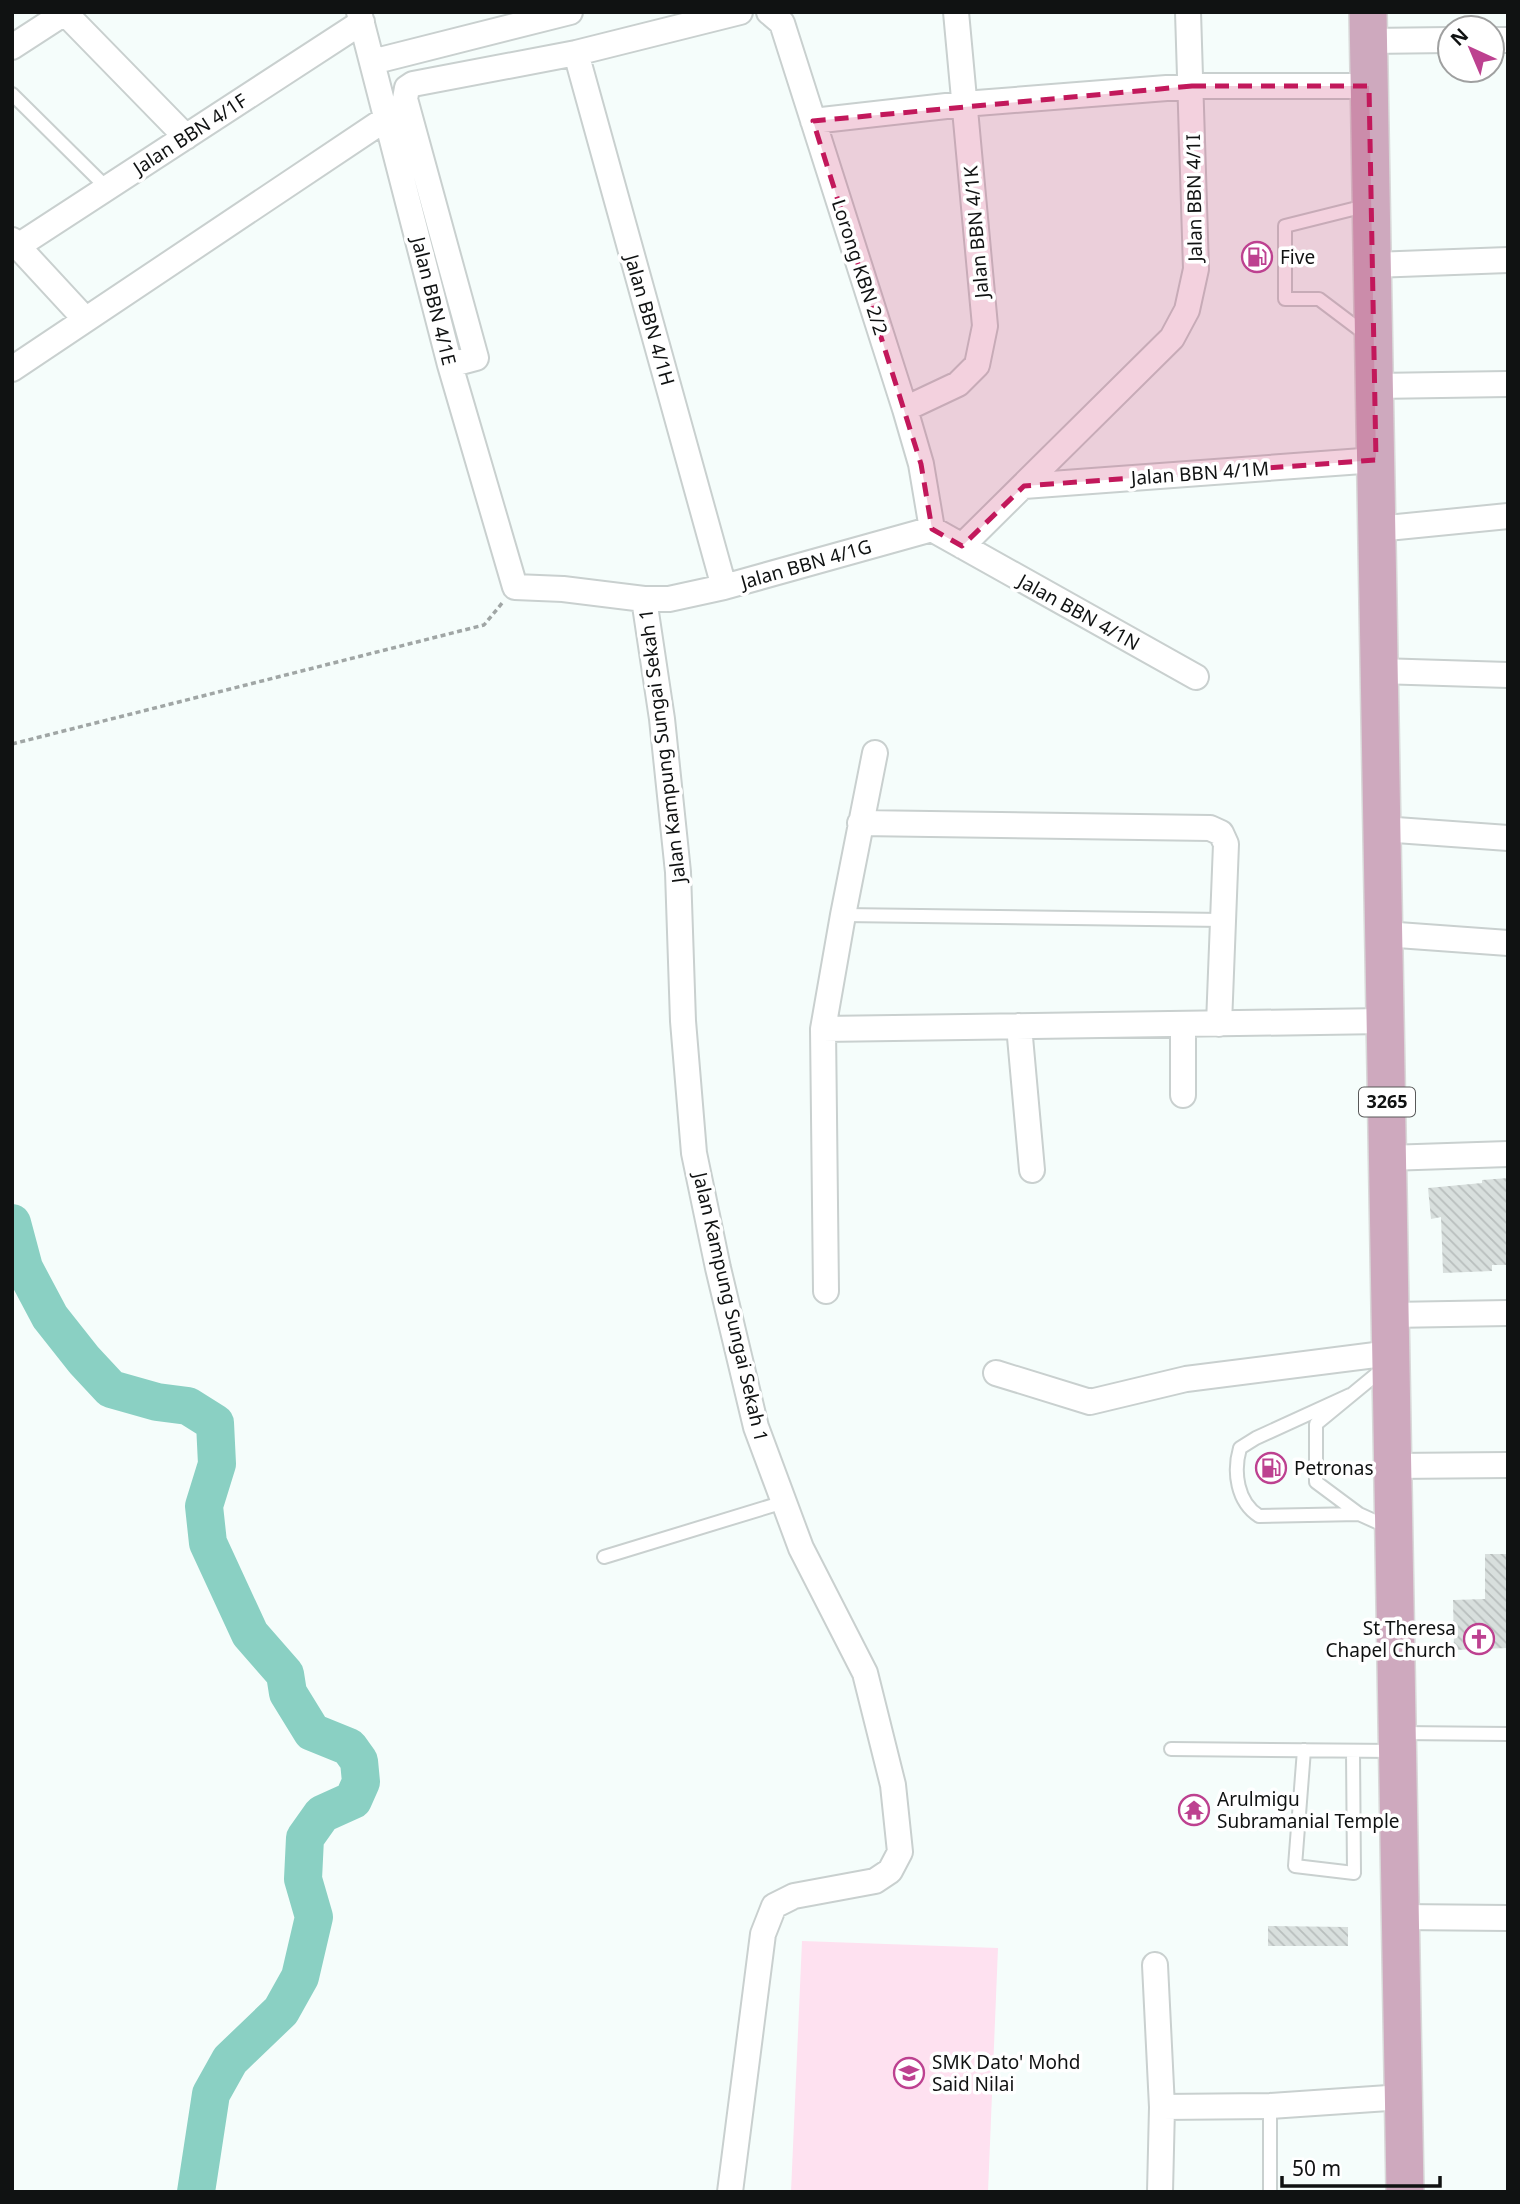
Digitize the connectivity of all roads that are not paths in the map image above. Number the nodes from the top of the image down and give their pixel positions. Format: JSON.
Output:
{"nodes":[{"id":1,"x":570,"y":12,"type":"edge"},
{"id":2,"x":740,"y":12,"type":"edge"},
{"id":3,"x":769,"y":12,"type":"edge"},
{"id":4,"x":956,"y":12,"type":"edge"},
{"id":5,"x":1188,"y":12,"type":"edge"},
{"id":6,"x":66,"y":13,"type":"edge"},
{"id":7,"x":361,"y":17,"type":"edge"},
{"id":8,"x":1369,"y":26,"type":"edge"},
{"id":9,"x":1436,"y":38,"type":"edge"},
{"id":10,"x":12,"y":47,"type":"edge"},
{"id":11,"x":576,"y":53,"type":"junction"},
{"id":12,"x":372,"y":62,"type":"junction"},
{"id":13,"x":1192,"y":86,"type":"junction"},
{"id":14,"x":1369,"y":86,"type":"junction"},
{"id":15,"x":12,"y":94,"type":"edge"},
{"id":16,"x":964,"y":103,"type":"junction"},
{"id":17,"x":387,"y":118,"type":"junction"},
{"id":18,"x":813,"y":121,"type":"junction"},
{"id":19,"x":186,"y":137,"type":"junction"},
{"id":20,"x":107,"y":188,"type":"junction"},
{"id":21,"x":1372,"y":204,"type":"junction"},
{"id":22,"x":15,"y":243,"type":"edge"},
{"id":23,"x":1508,"y":260,"type":"edge"},
{"id":24,"x":1373,"y":265,"type":"junction"},
{"id":25,"x":85,"y":319,"type":"junction"},
{"id":26,"x":1374,"y":341,"type":"junction"},
{"id":27,"x":450,"y":365,"type":"junction"},
{"id":28,"x":13,"y":368,"type":"edge"},
{"id":29,"x":1508,"y":384,"type":"edge"},
{"id":30,"x":1375,"y":386,"type":"junction"},
{"id":31,"x":905,"y":409,"type":"junction"},
{"id":32,"x":1376,"y":460,"type":"junction"},
{"id":33,"x":1024,"y":486,"type":"junction"},
{"id":34,"x":1508,"y":516,"type":"edge"},
{"id":35,"x":932,"y":529,"type":"junction"},
{"id":36,"x":1377,"y":529,"type":"junction"},
{"id":37,"x":962,"y":546,"type":"junction"},
{"id":38,"x":515,"y":587,"type":"joint"},
{"id":39,"x":724,"y":587,"type":"junction"},
{"id":40,"x":645,"y":599,"type":"junction"},
{"id":41,"x":1380,"y":671,"type":"junction"},
{"id":42,"x":1508,"y":675,"type":"edge"},
{"id":43,"x":1196,"y":677,"type":"dead end"},
{"id":44,"x":875,"y":753,"type":"dead end"},
{"id":45,"x":860,"y":823,"type":"junction"},
{"id":46,"x":1382,"y":829,"type":"junction"},
{"id":47,"x":1508,"y":838,"type":"edge"},
{"id":48,"x":843,"y":915,"type":"junction"},
{"id":49,"x":1223,"y":920,"type":"junction"},
{"id":50,"x":1384,"y":934,"type":"junction"},
{"id":51,"x":1508,"y":943,"type":"edge"},
{"id":52,"x":1385,"y":1021,"type":"junction"},
{"id":53,"x":1183,"y":1024,"type":"junction"},
{"id":54,"x":1219,"y":1024,"type":"junction"},
{"id":55,"x":1019,"y":1026,"type":"junction"},
{"id":56,"x":823,"y":1029,"type":"junction"},
{"id":57,"x":1183,"y":1095,"type":"dead end"},
{"id":58,"x":1508,"y":1154,"type":"edge"},
{"id":59,"x":1387,"y":1158,"type":"junction"},
{"id":60,"x":1032,"y":1170,"type":"dead end"},
{"id":61,"x":826,"y":1291,"type":"dead end"},
{"id":62,"x":1508,"y":1312,"type":"edge"},
{"id":63,"x":1390,"y":1315,"type":"junction"},
{"id":64,"x":1391,"y":1358,"type":"junction"},
{"id":65,"x":996,"y":1373,"type":"dead end"},
{"id":66,"x":1350,"y":1395,"type":"junction"},
{"id":67,"x":1508,"y":1465,"type":"edge"},
{"id":68,"x":1393,"y":1466,"type":"junction"},
{"id":69,"x":784,"y":1503,"type":"junction"},
{"id":70,"x":1359,"y":1514,"type":"junction"},
{"id":71,"x":1394,"y":1530,"type":"junction"},
{"id":72,"x":604,"y":1557,"type":"dead end"},
{"id":73,"x":1508,"y":1734,"type":"edge"},
{"id":74,"x":1397,"y":1742,"type":"junction"},
{"id":75,"x":1171,"y":1749,"type":"dead end"},
{"id":76,"x":1304,"y":1750,"type":"junction"},
{"id":77,"x":1353,"y":1751,"type":"junction"},
{"id":78,"x":1400,"y":1917,"type":"junction"},
{"id":79,"x":1508,"y":1918,"type":"edge"},
{"id":80,"x":1155,"y":1965,"type":"dead end"},
{"id":81,"x":1403,"y":2097,"type":"junction"},
{"id":82,"x":1270,"y":2106,"type":"junction"},
{"id":83,"x":1162,"y":2108,"type":"junction"},
{"id":84,"x":730,"y":2192,"type":"edge"},
{"id":85,"x":1160,"y":2192,"type":"edge"},
{"id":86,"x":1270,"y":2192,"type":"edge"},
{"id":87,"x":1405,"y":2192,"type":"edge"}],
"edges":[{"from":1,"to":12,"type":"street"},
{"from":2,"to":11,"type":"street"},
{"from":3,"to":18,"type":"street","name":"Lorong KBN 2/2"},
{"from":4,"to":16,"type":"street","name":"Jalan BBN 4/1K"},
{"from":5,"to":13,"type":"street","name":"Jalan BBN 4/1I"},
{"from":6,"to":10,"type":"street"},
{"from":6,"to":19,"type":"street"},
{"from":7,"to":12,"type":"street","name":"Jalan BBN 4/1E"},
{"from":7,"to":19,"type":"street","name":"Jalan BBN 4/1F"},
{"from":8,"to":9,"type":"street"},
{"from":8,"to":14,"type":"main road","number":"3265"},
{"from":11,"to":27,"type":"street"},
{"from":11,"to":39,"type":"street","name":"Jalan BBN 4/1H"},
{"from":12,"to":17,"type":"street","name":"Jalan BBN 4/1E"},
{"from":13,"to":14,"type":"street"},
{"from":13,"to":16,"type":"street"},
{"from":13,"to":33,"type":"street","name":"Jalan BBN 4/1I"},
{"from":14,"to":21,"type":"main road","number":"3265"},
{"from":15,"to":20,"type":"lane"},
{"from":16,"to":18,"type":"street"},
{"from":16,"to":31,"type":"street","name":"Jalan BBN 4/1K"},
{"from":17,"to":25,"type":"street"},
{"from":17,"to":27,"type":"street","name":"Jalan BBN 4/1E"},
{"from":18,"to":31,"type":"street","name":"Lorong KBN 2/2"},
{"from":19,"to":20,"type":"street","name":"Jalan BBN 4/1F"},
{"from":20,"to":22,"type":"street","name":"Jalan BBN 4/1F"},
{"from":21,"to":24,"type":"main road","number":"3265"},
{"from":21,"to":26,"type":"lane"},
{"from":22,"to":25,"type":"street"},
{"from":23,"to":24,"type":"street"},
{"from":24,"to":26,"type":"main road","number":"3265"},
{"from":25,"to":28,"type":"street"},
{"from":26,"to":30,"type":"main road","number":"3265"},
{"from":27,"to":38,"type":"street","name":"Jalan BBN 4/1E"},
{"from":29,"to":30,"type":"street"},
{"from":30,"to":32,"type":"main road","number":"3265"},
{"from":31,"to":35,"type":"street","name":"Lorong KBN 2/2"},
{"from":32,"to":33,"type":"street","name":"Jalan BBN 4/1M"},
{"from":32,"to":36,"type":"main road","number":"3265"},
{"from":33,"to":37,"type":"street","name":"Jalan BBN 4/1I"},
{"from":34,"to":36,"type":"street"},
{"from":35,"to":37,"type":"street"},
{"from":35,"to":39,"type":"street","name":"Jalan BBN 4/1G"},
{"from":36,"to":41,"type":"main road","number":"3265"},
{"from":37,"to":43,"type":"street","name":"Jalan BBN 4/1N"},
{"from":38,"to":40,"type":"street","name":"Jalan BBN 4/1G"},
{"from":39,"to":40,"type":"street","name":"Jalan BBN 4/1G"},
{"from":40,"to":69,"type":"street","name":"Jalan Kampung Sungai Sekah 1"},
{"from":41,"to":42,"type":"street"},
{"from":41,"to":46,"type":"main road","number":"3265"},
{"from":44,"to":45,"type":"street"},
{"from":45,"to":48,"type":"street"},
{"from":45,"to":49,"type":"street"},
{"from":46,"to":47,"type":"street"},
{"from":46,"to":50,"type":"main road","number":"3265"},
{"from":48,"to":49,"type":"lane"},
{"from":48,"to":56,"type":"street"},
{"from":49,"to":54,"type":"street"},
{"from":50,"to":51,"type":"street"},
{"from":50,"to":52,"type":"main road","number":"3265"},
{"from":52,"to":54,"type":"street"},
{"from":52,"to":59,"type":"main road","number":"3265"},
{"from":53,"to":54,"type":"street"},
{"from":53,"to":55,"type":"street"},
{"from":53,"to":57,"type":"street"},
{"from":55,"to":56,"type":"street"},
{"from":55,"to":60,"type":"street"},
{"from":56,"to":61,"type":"street"},
{"from":58,"to":59,"type":"street"},
{"from":59,"to":63,"type":"main road","number":"3265"},
{"from":62,"to":63,"type":"street"},
{"from":63,"to":64,"type":"main road","number":"3265"},
{"from":64,"to":65,"type":"street"},
{"from":64,"to":66,"type":"lane"},
{"from":64,"to":68,"type":"main road","number":"3265"},
{"from":66,"to":70,"type":"lane"},
{"from":66,"to":70,"type":"lane"},
{"from":67,"to":68,"type":"street"},
{"from":68,"to":71,"type":"main road","number":"3265"},
{"from":69,"to":72,"type":"lane"},
{"from":69,"to":84,"type":"street","name":"Jalan Kampung Sungai Sekah 1"},
{"from":70,"to":71,"type":"lane"},
{"from":71,"to":74,"type":"main road","number":"3265"},
{"from":73,"to":74,"type":"lane"},
{"from":74,"to":77,"type":"lane"},
{"from":74,"to":78,"type":"main road","number":"3265"},
{"from":75,"to":76,"type":"lane"},
{"from":76,"to":77,"type":"lane"},
{"from":76,"to":77,"type":"lane"},
{"from":78,"to":79,"type":"street"},
{"from":78,"to":81,"type":"main road","number":"3265"},
{"from":80,"to":83,"type":"street"},
{"from":81,"to":82,"type":"street"},
{"from":81,"to":87,"type":"main road","number":"3265"},
{"from":82,"to":83,"type":"street"},
{"from":82,"to":86,"type":"lane"},
{"from":83,"to":85,"type":"street"}]}
